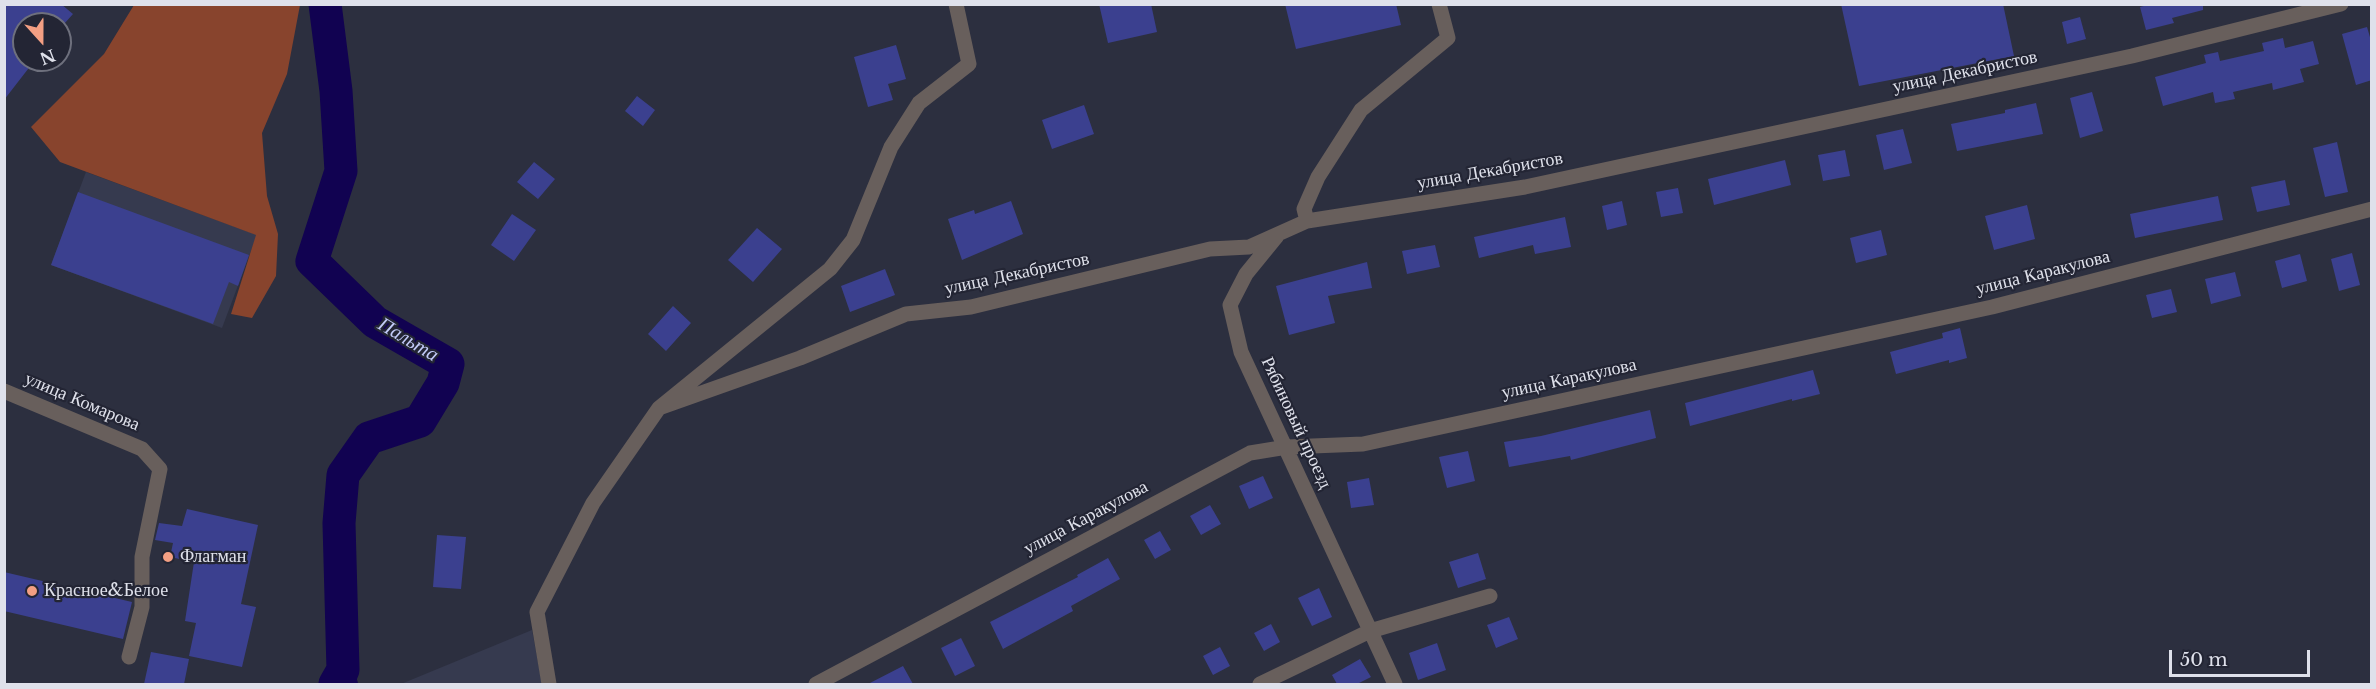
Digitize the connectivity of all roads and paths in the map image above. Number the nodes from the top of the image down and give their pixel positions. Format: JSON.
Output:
{"nodes":[{"id":1,"x":956,"y":4,"type":"edge"},
{"id":2,"x":1439,"y":4,"type":"edge"},
{"id":3,"x":2341,"y":4,"type":"edge"},
{"id":4,"x":2372,"y":208,"type":"edge"},
{"id":5,"x":1307,"y":221,"type":"junction"},
{"id":6,"x":1277,"y":236,"type":"junction"},
{"id":7,"x":4,"y":391,"type":"edge"},
{"id":8,"x":659,"y":408,"type":"junction"},
{"id":9,"x":1287,"y":447,"type":"junction"},
{"id":10,"x":1490,"y":596,"type":"dead end"},
{"id":11,"x":1370,"y":631,"type":"junction"},
{"id":12,"x":129,"y":657,"type":"dead end"},
{"id":13,"x":549,"y":684,"type":"edge"},
{"id":14,"x":816,"y":684,"type":"edge"},
{"id":15,"x":1260,"y":684,"type":"edge"},
{"id":16,"x":1395,"y":684,"type":"edge"}],
"edges":[{"from":1,"to":8,"type":"street"},
{"from":2,"to":5,"type":"street"},
{"from":3,"to":5,"type":"street","name":"улица Декабристов"},
{"from":4,"to":9,"type":"street","name":"улица Каракулова"},
{"from":5,"to":6,"type":"street","name":"улица Декабристов"},
{"from":6,"to":8,"type":"street","name":"улица Декабристов"},
{"from":6,"to":9,"type":"street","name":"Рябиновый проезд"},
{"from":7,"to":12,"type":"street","name":"улица Комарова"},
{"from":8,"to":13,"type":"street"},
{"from":9,"to":11,"type":"street","name":"Рябиновый проезд"},
{"from":9,"to":14,"type":"street","name":"улица Каракулова"},
{"from":10,"to":11,"type":"street"},
{"from":11,"to":15,"type":"street"},
{"from":11,"to":16,"type":"street","name":"Рябиновый проезд"}]}
